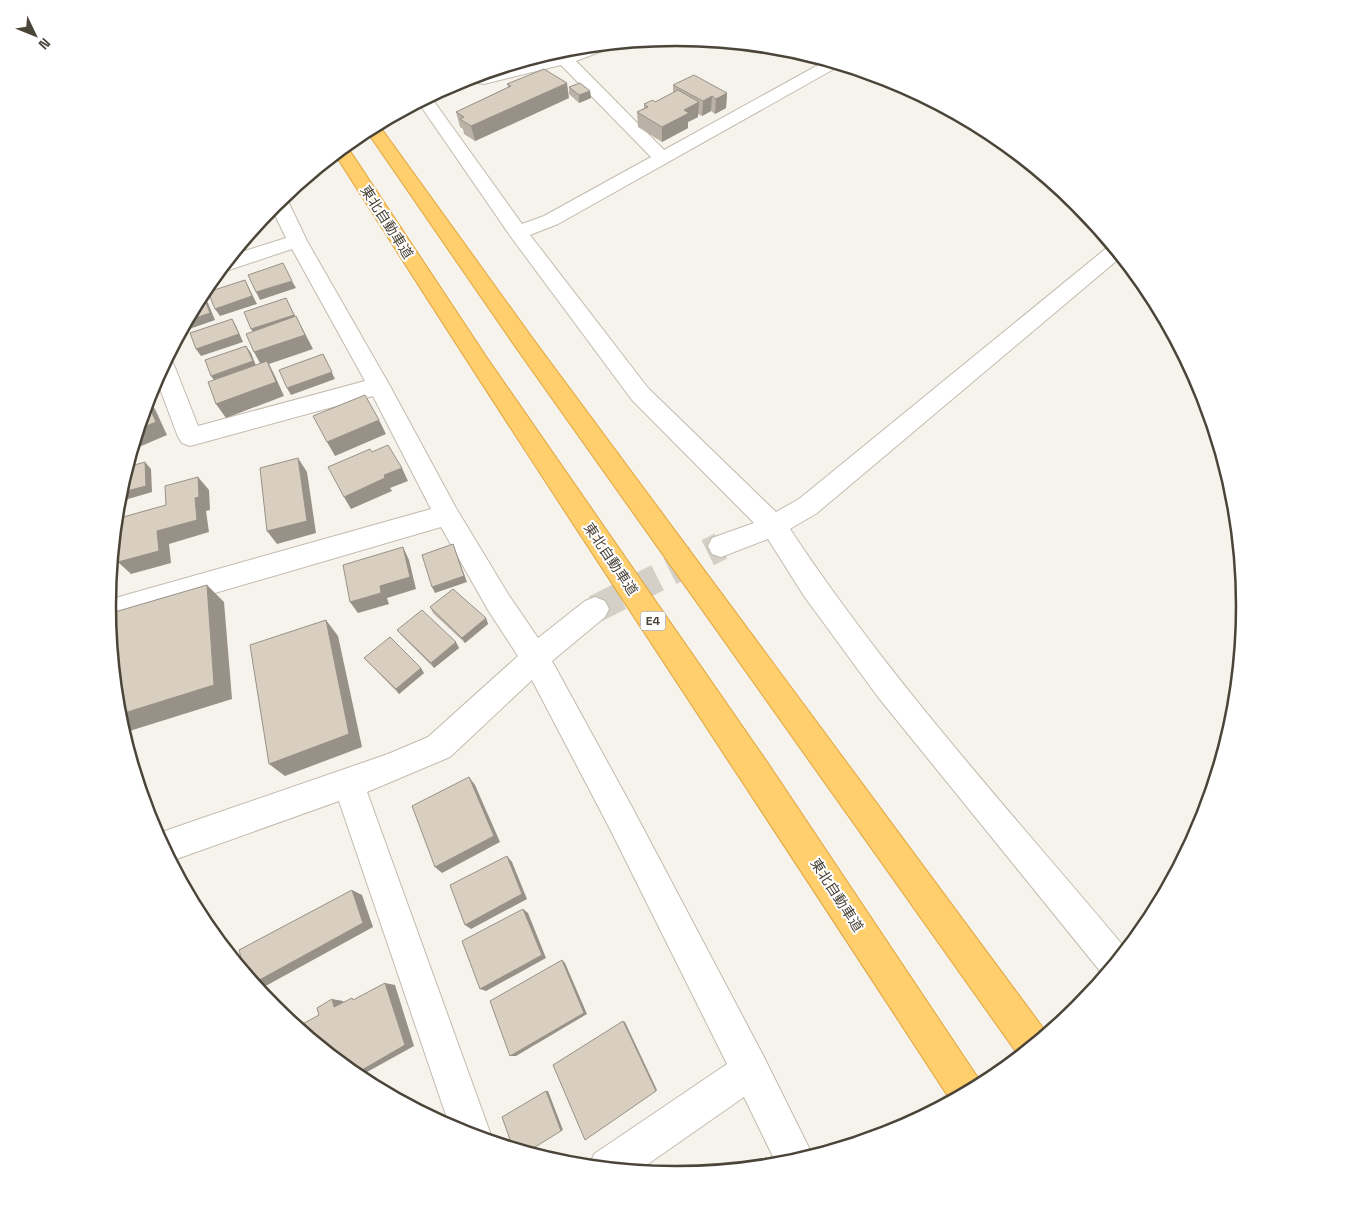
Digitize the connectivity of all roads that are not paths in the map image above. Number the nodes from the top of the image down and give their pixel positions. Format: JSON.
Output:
{"nodes":[{"id":1,"x":574,"y":56,"type":"edge"},
{"id":2,"x":565,"y":59,"type":"junction"},
{"id":3,"x":827,"y":67,"type":"edge"},
{"id":4,"x":496,"y":76,"type":"edge"},
{"id":5,"x":428,"y":104,"type":"edge"},
{"id":6,"x":377,"y":134,"type":"edge"},
{"id":7,"x":344,"y":156,"type":"edge"},
{"id":8,"x":663,"y":158,"type":"junction"},
{"id":9,"x":282,"y":209,"type":"edge"},
{"id":10,"x":518,"y":233,"type":"junction"},
{"id":11,"x":297,"y":241,"type":"junction"},
{"id":12,"x":1112,"y":255,"type":"edge"},
{"id":13,"x":236,"y":260,"type":"edge"},
{"id":14,"x":167,"y":375,"type":"edge"},
{"id":15,"x":379,"y":386,"type":"junction"},
{"id":16,"x":447,"y":515,"type":"junction"},
{"id":17,"x":774,"y":526,"type":"junction"},
{"id":18,"x":721,"y":546,"type":"tunnel mouth"},
{"id":19,"x":595,"y":609,"type":"tunnel mouth"},
{"id":20,"x":116,"y":610,"type":"edge"},
{"id":21,"x":535,"y":658,"type":"junction"},
{"id":22,"x":348,"y":783,"type":"junction"},
{"id":23,"x":170,"y":845,"type":"edge"},
{"id":24,"x":1111,"y":958,"type":"edge"},
{"id":25,"x":1030,"y":1040,"type":"edge"},
{"id":26,"x":751,"y":1070,"type":"junction"},
{"id":27,"x":963,"y":1086,"type":"edge"},
{"id":28,"x":469,"y":1126,"type":"edge"},
{"id":29,"x":792,"y":1153,"type":"edge"},
{"id":30,"x":616,"y":1162,"type":"edge"}],
"edges":[{"from":1,"to":2,"type":"street"},
{"from":2,"to":4,"type":"street"},
{"from":2,"to":8,"type":"street"},
{"from":3,"to":8,"type":"street"},
{"from":5,"to":10,"type":"street"},
{"from":6,"to":25,"type":"highway"},
{"from":7,"to":27,"type":"highway","name":"東北自動車道","number":"E4"},
{"from":8,"to":10,"type":"street"},
{"from":9,"to":11,"type":"street"},
{"from":10,"to":17,"type":"street"},
{"from":11,"to":13,"type":"street"},
{"from":11,"to":15,"type":"street"},
{"from":12,"to":17,"type":"street"},
{"from":14,"to":15,"type":"street"},
{"from":15,"to":16,"type":"street"},
{"from":16,"to":20,"type":"street"},
{"from":16,"to":21,"type":"street"},
{"from":17,"to":18,"type":"street"},
{"from":17,"to":24,"type":"street"},
{"from":19,"to":21,"type":"street"},
{"from":21,"to":22,"type":"street"},
{"from":21,"to":26,"type":"street"},
{"from":22,"to":23,"type":"street"},
{"from":22,"to":28,"type":"street"},
{"from":26,"to":29,"type":"street"},
{"from":26,"to":30,"type":"street"}]}
